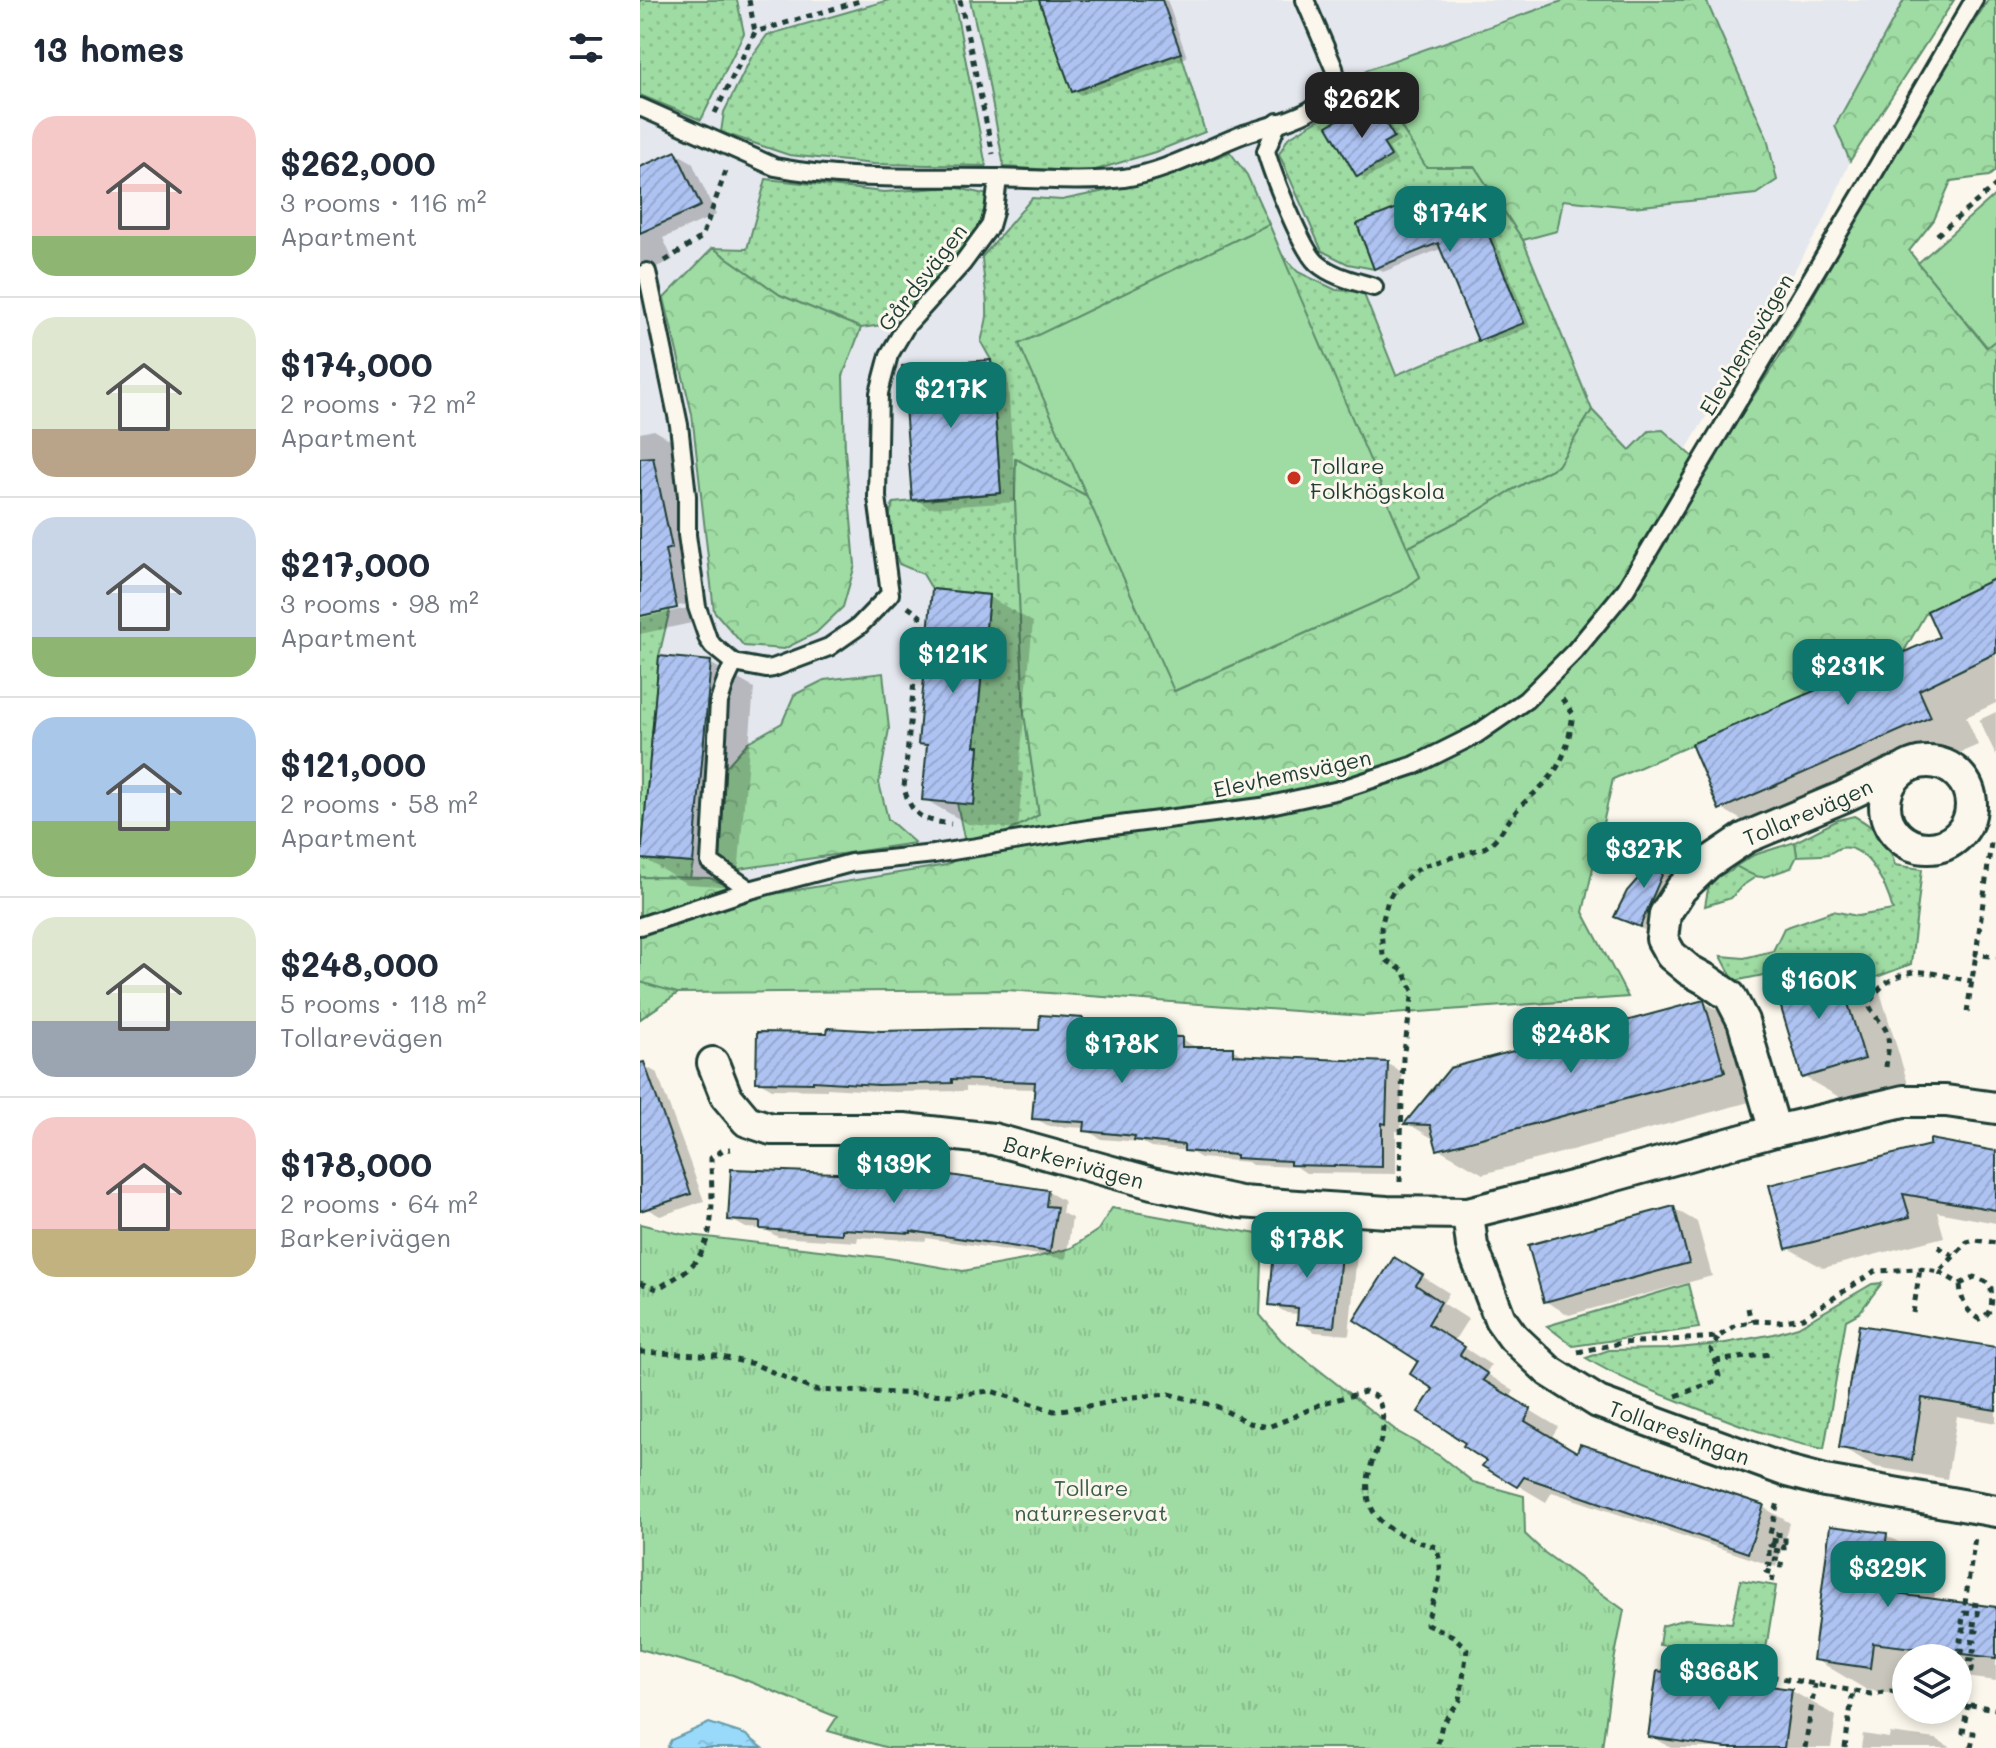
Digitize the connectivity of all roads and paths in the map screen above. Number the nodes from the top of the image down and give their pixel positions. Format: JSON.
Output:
{"nodes":[{"id":1,"x":749,"y":0,"type":"edge"},
{"id":2,"x":863,"y":0,"type":"edge"},
{"id":3,"x":960,"y":0,"type":"edge"},
{"id":4,"x":1305,"y":0,"type":"edge"},
{"id":5,"x":1974,"y":0,"type":"edge"},
{"id":6,"x":755,"y":32,"type":"junction"},
{"id":7,"x":640,"y":107,"type":"edge"},
{"id":8,"x":1278,"y":122,"type":"junction"},
{"id":9,"x":703,"y":135,"type":"junction"},
{"id":10,"x":735,"y":148,"type":"junction"},
{"id":11,"x":998,"y":178,"type":"junction"},
{"id":12,"x":1996,"y":185,"type":"edge"},
{"id":13,"x":1937,"y":235,"type":"dead end"},
{"id":14,"x":647,"y":272,"type":"joint"},
{"id":15,"x":1374,"y":287,"type":"dead end"},
{"id":16,"x":890,"y":594,"type":"junction"},
{"id":17,"x":734,"y":663,"type":"junction"},
{"id":18,"x":1546,"y":680,"type":"junction"},
{"id":19,"x":1900,"y":771,"type":"dead end"},
{"id":20,"x":1991,"y":843,"type":"dead end"},
{"id":21,"x":953,"y":851,"type":"junction"},
{"id":22,"x":750,"y":890,"type":"junction"},
{"id":23,"x":640,"y":926,"type":"edge"},
{"id":24,"x":1976,"y":954,"type":"junction"},
{"id":25,"x":1996,"y":957,"type":"edge"},
{"id":26,"x":1972,"y":981,"type":"junction"},
{"id":27,"x":1967,"y":1012,"type":"dead end"},
{"id":28,"x":713,"y":1063,"type":"dead end"},
{"id":29,"x":1886,"y":1067,"type":"dead end"},
{"id":30,"x":1996,"y":1108,"type":"edge"},
{"id":31,"x":1775,"y":1131,"type":"junction"},
{"id":32,"x":742,"y":1148,"type":"dead end"},
{"id":33,"x":1399,"y":1194,"type":"dead end"},
{"id":34,"x":1468,"y":1213,"type":"junction"},
{"id":35,"x":1996,"y":1243,"type":"edge"},
{"id":36,"x":1938,"y":1247,"type":"dead end"},
{"id":37,"x":1954,"y":1256,"type":"junction"},
{"id":38,"x":1920,"y":1269,"type":"junction"},
{"id":39,"x":1939,"y":1272,"type":"junction"},
{"id":40,"x":640,"y":1283,"type":"edge"},
{"id":41,"x":1960,"y":1284,"type":"junction"},
{"id":42,"x":1748,"y":1308,"type":"dead end"},
{"id":43,"x":1913,"y":1313,"type":"dead end"},
{"id":44,"x":1751,"y":1322,"type":"junction"},
{"id":45,"x":1718,"y":1337,"type":"junction"},
{"id":46,"x":640,"y":1352,"type":"edge"},
{"id":47,"x":1576,"y":1353,"type":"dead end"},
{"id":48,"x":1771,"y":1354,"type":"dead end"},
{"id":49,"x":1715,"y":1361,"type":"junction"},
{"id":50,"x":1670,"y":1398,"type":"dead end"},
{"id":51,"x":1780,"y":1493,"type":"dead end"},
{"id":52,"x":1996,"y":1511,"type":"edge"},
{"id":53,"x":1975,"y":1533,"type":"dead end"},
{"id":54,"x":1772,"y":1582,"type":"dead end"},
{"id":55,"x":1972,"y":1651,"type":"edge"},
{"id":56,"x":1736,"y":1670,"type":"dead end"},
{"id":57,"x":1815,"y":1684,"type":"junction"},
{"id":58,"x":1853,"y":1691,"type":"junction"},
{"id":59,"x":1892,"y":1691,"type":"edge"},
{"id":60,"x":1972,"y":1705,"type":"edge"},
{"id":61,"x":1996,"y":1709,"type":"edge"},
{"id":62,"x":1964,"y":1724,"type":"edge"},
{"id":63,"x":1437,"y":1748,"type":"edge"},
{"id":64,"x":1805,"y":1748,"type":"edge"},
{"id":65,"x":1845,"y":1748,"type":"edge"},
{"id":66,"x":1971,"y":1748,"type":"edge"}],
"edges":[{"from":1,"to":6,"type":"path"},
{"from":2,"to":6,"type":"path"},
{"from":3,"to":11,"type":"path"},
{"from":4,"to":8,"type":"lane"},
{"from":5,"to":18,"type":"lane","name":"Elevhemsvägen"},
{"from":6,"to":9,"type":"path"},
{"from":7,"to":9,"type":"lane"},
{"from":8,"to":11,"type":"lane"},
{"from":8,"to":15,"type":"lane"},
{"from":9,"to":10,"type":"lane"},
{"from":10,"to":11,"type":"lane"},
{"from":10,"to":14,"type":"path"},
{"from":11,"to":16,"type":"lane","name":"Gårdsvägen"},
{"from":12,"to":13,"type":"path"},
{"from":14,"to":17,"type":"lane"},
{"from":16,"to":17,"type":"lane"},
{"from":16,"to":21,"type":"path"},
{"from":17,"to":22,"type":"lane"},
{"from":18,"to":21,"type":"lane","name":"Elevhemsvägen"},
{"from":18,"to":33,"type":"path"},
{"from":19,"to":31,"type":"street","name":"Tollarevägen"},
{"from":20,"to":24,"type":"path"},
{"from":21,"to":22,"type":"lane","name":"Elevhemsvägen"},
{"from":22,"to":23,"type":"lane","name":"Elevhemsvägen"},
{"from":24,"to":25,"type":"path"},
{"from":24,"to":26,"type":"path"},
{"from":26,"to":27,"type":"path"},
{"from":26,"to":29,"type":"path"},
{"from":28,"to":34,"type":"street","name":"Barkerivägen"},
{"from":30,"to":31,"type":"street"},
{"from":31,"to":34,"type":"street"},
{"from":32,"to":40,"type":"path"},
{"from":34,"to":52,"type":"street","name":"Tollareslingan"},
{"from":35,"to":37,"type":"path"},
{"from":36,"to":37,"type":"path"},
{"from":37,"to":39,"type":"path"},
{"from":38,"to":39,"type":"path"},
{"from":38,"to":43,"type":"path"},
{"from":38,"to":44,"type":"path"},
{"from":39,"to":41,"type":"path"},
{"from":41,"to":41,"type":"path"},
{"from":42,"to":44,"type":"path"},
{"from":44,"to":45,"type":"path"},
{"from":45,"to":47,"type":"path"},
{"from":45,"to":49,"type":"path"},
{"from":46,"to":63,"type":"path"},
{"from":48,"to":49,"type":"path"},
{"from":49,"to":50,"type":"path"},
{"from":51,"to":54,"type":"path"},
{"from":53,"to":55,"type":"path"},
{"from":56,"to":57,"type":"path"},
{"from":57,"to":58,"type":"path"},
{"from":57,"to":64,"type":"path"},
{"from":58,"to":59,"type":"path"},
{"from":58,"to":65,"type":"path"},
{"from":60,"to":61,"type":"path"},
{"from":62,"to":66,"type":"path"}]}
